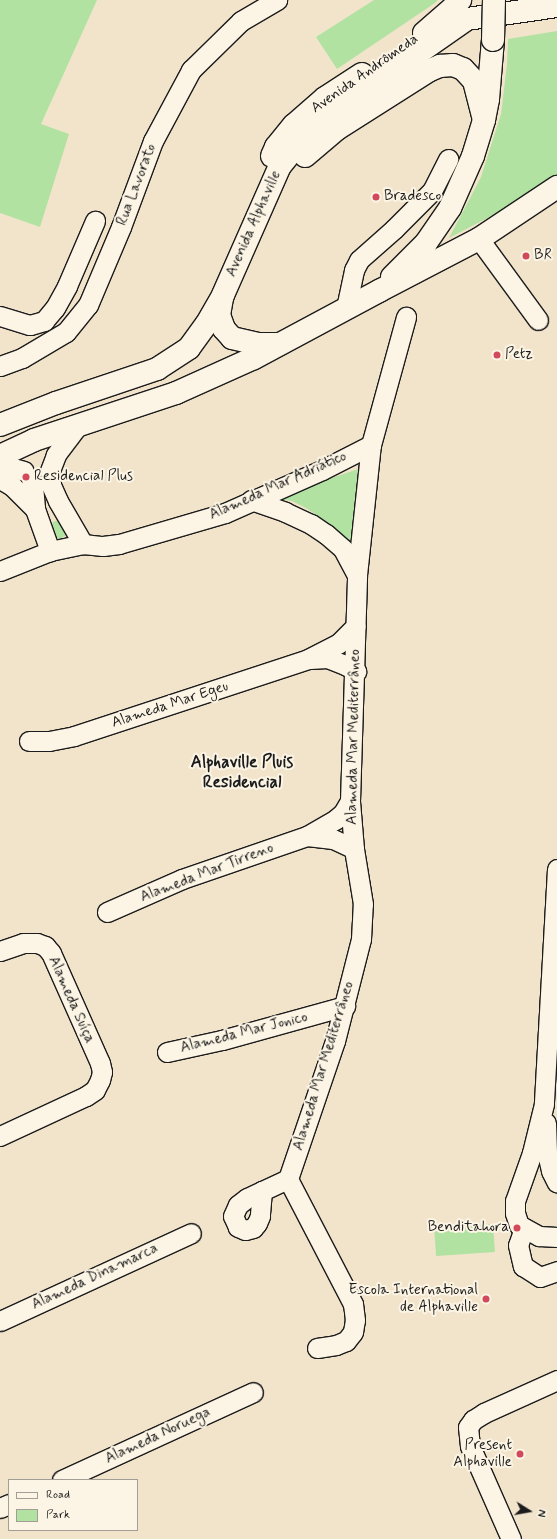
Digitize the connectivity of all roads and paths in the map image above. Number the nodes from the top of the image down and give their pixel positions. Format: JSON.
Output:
{"nodes":[{"id":1,"x":460,"y":0,"type":"edge"},
{"id":2,"x":494,"y":0,"type":"edge"},
{"id":3,"x":273,"y":3,"type":"edge"},
{"id":4,"x":557,"y":6,"type":"edge"},
{"id":5,"x":484,"y":120,"type":"junction"},
{"id":6,"x":448,"y":159,"type":"dead end"},
{"id":7,"x":270,"y":184,"type":"junction"},
{"id":8,"x":557,"y":187,"type":"edge"},
{"id":9,"x":95,"y":221,"type":"dead end"},
{"id":10,"x":479,"y":240,"type":"junction"},
{"id":11,"x":246,"y":242,"type":"junction"},
{"id":12,"x":379,"y":291,"type":"junction"},
{"id":13,"x":223,"y":295,"type":"junction"},
{"id":14,"x":346,"y":308,"type":"junction"},
{"id":15,"x":0,"y":316,"type":"edge"},
{"id":16,"x":406,"y":318,"type":"dead end"},
{"id":17,"x":538,"y":320,"type":"dead end"},
{"id":18,"x":279,"y":344,"type":"junction"},
{"id":19,"x":0,"y":366,"type":"edge"},
{"id":20,"x":79,"y":424,"type":"junction"},
{"id":21,"x":0,"y":425,"type":"edge"},
{"id":22,"x":371,"y":445,"type":"junction"},
{"id":23,"x":0,"y":456,"type":"edge"},
{"id":24,"x":0,"y":473,"type":"edge"},
{"id":25,"x":0,"y":479,"type":"edge"},
{"id":26,"x":251,"y":500,"type":"junction"},
{"id":27,"x":62,"y":507,"type":"junction"},
{"id":28,"x":36,"y":512,"type":"junction"},
{"id":29,"x":83,"y":544,"type":"junction"},
{"id":30,"x":50,"y":552,"type":"junction"},
{"id":31,"x":0,"y":571,"type":"edge"},
{"id":32,"x":357,"y":575,"type":"junction"},
{"id":33,"x":356,"y":626,"type":"junction"},
{"id":34,"x":308,"y":659,"type":"junction"},
{"id":35,"x":356,"y":671,"type":"junction"},
{"id":36,"x":29,"y":741,"type":"dead end"},
{"id":37,"x":350,"y":801,"type":"junction"},
{"id":38,"x":307,"y":836,"type":"junction"},
{"id":39,"x":354,"y":849,"type":"junction"},
{"id":40,"x":557,"y":869,"type":"edge"},
{"id":41,"x":107,"y":912,"type":"dead end"},
{"id":42,"x":0,"y":951,"type":"edge"},
{"id":43,"x":345,"y":1006,"type":"junction"},
{"id":44,"x":307,"y":1017,"type":"junction"},
{"id":45,"x":335,"y":1041,"type":"junction"},
{"id":46,"x":167,"y":1052,"type":"dead end"},
{"id":47,"x":544,"y":1104,"type":"junction"},
{"id":48,"x":0,"y":1136,"type":"edge"},
{"id":49,"x":288,"y":1179,"type":"junction"},
{"id":50,"x":557,"y":1183,"type":"edge"},
{"id":51,"x":262,"y":1191,"type":"dead end"},
{"id":52,"x":524,"y":1228,"type":"junction"},
{"id":53,"x":191,"y":1233,"type":"dead end"},
{"id":54,"x":557,"y":1237,"type":"edge"},
{"id":55,"x":557,"y":1271,"type":"edge"},
{"id":56,"x":0,"y":1321,"type":"edge"},
{"id":57,"x":317,"y":1348,"type":"dead end"},
{"id":58,"x":557,"y":1380,"type":"edge"},
{"id":59,"x":253,"y":1392,"type":"dead end"},
{"id":60,"x":64,"y":1479,"type":"edge"},
{"id":61,"x":511,"y":1539,"type":"edge"}],
"edges":[{"from":1,"to":11,"type":"main road","name":"Avenida Andrômeda"},
{"from":2,"to":5,"type":"main road","bridge":true},
{"from":3,"to":19,"type":"street","name":"Rua Lavorato"},
{"from":4,"to":7,"type":"main road","name":"Avenida Alphaville"},
{"from":5,"to":7,"type":"main road"},
{"from":5,"to":12,"type":"main road"},
{"from":6,"to":14,"type":"street"},
{"from":7,"to":11,"type":"main road","name":"Avenida Alphaville"},
{"from":8,"to":10,"type":"main road"},
{"from":9,"to":15,"type":"street"},
{"from":10,"to":12,"type":"main road"},
{"from":10,"to":17,"type":"street"},
{"from":11,"to":13,"type":"main road","name":"Avenida Alphaville"},
{"from":12,"to":14,"type":"main road"},
{"from":13,"to":18,"type":"main road"},
{"from":13,"to":21,"type":"main road","name":"Avenida Alphaville"},
{"from":14,"to":18,"type":"main road"},
{"from":16,"to":22,"type":"street","name":"Alameda Mar Mediterrâneo"},
{"from":18,"to":20,"type":"main road"},
{"from":20,"to":23,"type":"main road"},
{"from":20,"to":27,"type":"street"},
{"from":22,"to":26,"type":"street","name":"Alameda Mar Adriático"},
{"from":22,"to":32,"type":"street","name":"Alameda Mar Mediterrâneo"},
{"from":24,"to":28,"type":"street"},
{"from":25,"to":28,"type":"street"},
{"from":26,"to":29,"type":"street","name":"Alameda Mar Adriático"},
{"from":26,"to":32,"type":"street"},
{"from":27,"to":28,"type":"street"},
{"from":27,"to":29,"type":"street"},
{"from":28,"to":30,"type":"street"},
{"from":29,"to":30,"type":"street","name":"Alameda Mar Adriático"},
{"from":30,"to":31,"type":"street","name":"Alameda Mar Adriático"},
{"from":32,"to":33,"type":"street","name":"Alameda Mar Mediterrâneo"},
{"from":33,"to":34,"type":"street","name":"Alameda Mar Egeu"},
{"from":33,"to":35,"type":"street","name":"Alameda Mar Mediterrâneo"},
{"from":34,"to":35,"type":"street","name":"Alameda Mar Egeu"},
{"from":34,"to":36,"type":"street","name":"Alameda Mar Egeu"},
{"from":35,"to":37,"type":"street","name":"Alameda Mar Mediterrâneo"},
{"from":37,"to":38,"type":"street","name":"Alameda Mar Tirreno"},
{"from":37,"to":39,"type":"street","name":"Alameda Mar Mediterrâneo"},
{"from":38,"to":39,"type":"street","name":"Alameda Mar Tirreno"},
{"from":38,"to":41,"type":"street","name":"Alameda Mar Tirreno"},
{"from":39,"to":43,"type":"street","name":"Alameda Mar Mediterrâneo"},
{"from":40,"to":47,"type":"street"},
{"from":42,"to":48,"type":"street","name":"Alameda Suíça"},
{"from":43,"to":44,"type":"street","name":"Alameda Mar Jonico"},
{"from":43,"to":45,"type":"street","name":"Alameda Mar Mediterrâneo"},
{"from":44,"to":45,"type":"street"},
{"from":44,"to":46,"type":"street","name":"Alameda Mar Jonico"},
{"from":45,"to":49,"type":"street","name":"Alameda Mar Mediterrâneo"},
{"from":47,"to":50,"type":"street"},
{"from":47,"to":52,"type":"street"},
{"from":49,"to":51,"type":"street"},
{"from":49,"to":57,"type":"street"},
{"from":52,"to":54,"type":"street"},
{"from":52,"to":55,"type":"street"},
{"from":53,"to":56,"type":"street","name":"Alameda Dinamarca"},
{"from":58,"to":61,"type":"street"},
{"from":59,"to":60,"type":"street","name":"Alameda Noruega"}]}
